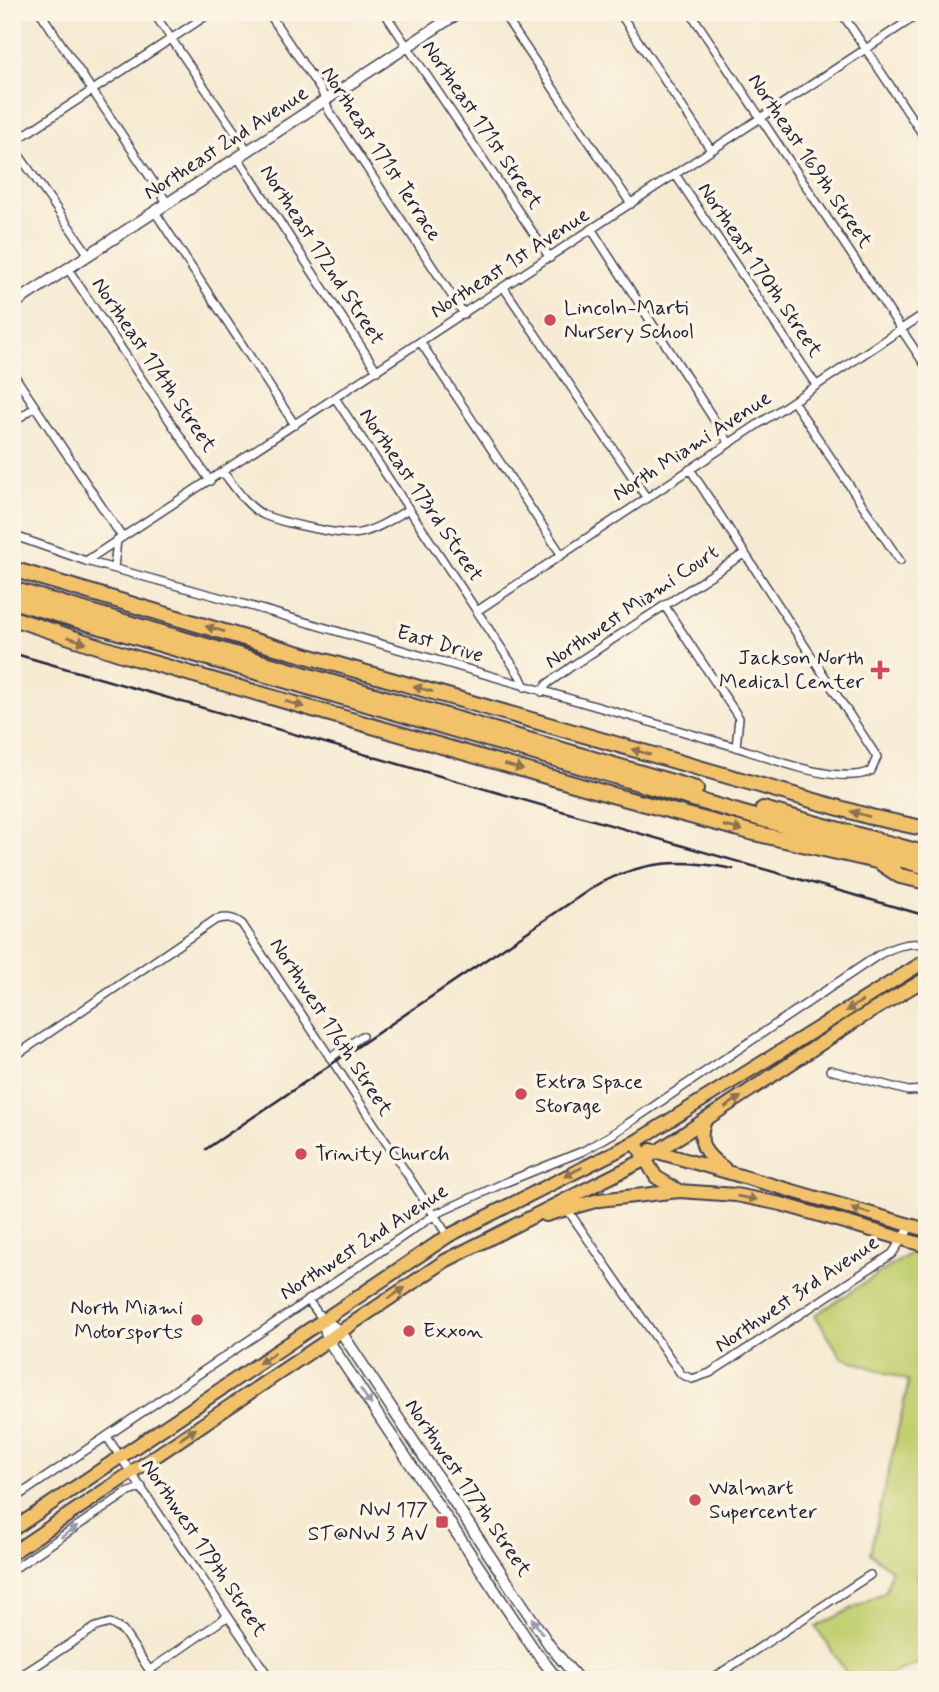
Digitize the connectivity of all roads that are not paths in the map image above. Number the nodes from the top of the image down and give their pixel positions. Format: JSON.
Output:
{"nodes":[{"id":1,"x":40,"y":12,"type":"edge"},
{"id":2,"x":153,"y":12,"type":"edge"},
{"id":3,"x":212,"y":12,"type":"edge"},
{"id":4,"x":268,"y":12,"type":"edge"},
{"id":5,"x":384,"y":12,"type":"edge"},
{"id":6,"x":460,"y":12,"type":"edge"},
{"id":7,"x":502,"y":12,"type":"edge"},
{"id":8,"x":619,"y":12,"type":"edge"},
{"id":9,"x":690,"y":12,"type":"edge"},
{"id":10,"x":841,"y":12,"type":"edge"},
{"id":11,"x":922,"y":12,"type":"edge"},
{"id":12,"x":171,"y":39,"type":"junction"},
{"id":13,"x":408,"y":47,"type":"junction"},
{"id":14,"x":865,"y":49,"type":"junction"},
{"id":15,"x":92,"y":91,"type":"junction"},
{"id":16,"x":325,"y":101,"type":"junction"},
{"id":17,"x":760,"y":118,"type":"junction"},
{"id":18,"x":927,"y":141,"type":"edge"},
{"id":19,"x":12,"y":144,"type":"edge"},
{"id":20,"x":711,"y":150,"type":"junction"},
{"id":21,"x":248,"y":151,"type":"junction"},
{"id":22,"x":238,"y":158,"type":"junction"},
{"id":23,"x":675,"y":174,"type":"junction"},
{"id":24,"x":168,"y":204,"type":"junction"},
{"id":25,"x":631,"y":204,"type":"junction"},
{"id":26,"x":155,"y":212,"type":"junction"},
{"id":27,"x":592,"y":230,"type":"junction"},
{"id":28,"x":89,"y":255,"type":"junction"},
{"id":29,"x":550,"y":258,"type":"junction"},
{"id":30,"x":68,"y":269,"type":"junction"},
{"id":31,"x":504,"y":288,"type":"junction"},
{"id":32,"x":12,"y":305,"type":"edge"},
{"id":33,"x":927,"y":312,"type":"edge"},
{"id":34,"x":464,"y":314,"type":"junction"},
{"id":35,"x":901,"y":329,"type":"junction"},
{"id":36,"x":421,"y":343,"type":"junction"},
{"id":37,"x":927,"y":368,"type":"edge"},
{"id":38,"x":377,"y":371,"type":"junction"},
{"id":39,"x":12,"y":372,"type":"edge"},
{"id":40,"x":816,"y":385,"type":"junction"},
{"id":41,"x":335,"y":398,"type":"junction"},
{"id":42,"x":793,"y":401,"type":"junction"},
{"id":43,"x":35,"y":407,"type":"junction"},
{"id":44,"x":12,"y":423,"type":"edge"},
{"id":45,"x":295,"y":425,"type":"junction"},
{"id":46,"x":729,"y":443,"type":"junction"},
{"id":47,"x":690,"y":469,"type":"junction"},
{"id":48,"x":223,"y":472,"type":"junction"},
{"id":49,"x":210,"y":481,"type":"junction"},
{"id":50,"x":646,"y":497,"type":"junction"},
{"id":51,"x":409,"y":509,"type":"junction"},
{"id":52,"x":12,"y":535,"type":"edge"},
{"id":53,"x":120,"y":539,"type":"junction"},
{"id":54,"x":745,"y":553,"type":"junction"},
{"id":55,"x":561,"y":554,"type":"junction"},
{"id":56,"x":86,"y":561,"type":"junction"},
{"id":57,"x":900,"y":561,"type":"dead end"},
{"id":58,"x":114,"y":568,"type":"junction"},
{"id":59,"x":12,"y":569,"type":"edge"},
{"id":60,"x":12,"y":589,"type":"edge"},
{"id":61,"x":12,"y":601,"type":"edge"},
{"id":62,"x":664,"y":605,"type":"junction"},
{"id":63,"x":477,"y":611,"type":"junction"},
{"id":64,"x":12,"y":618,"type":"edge"},
{"id":65,"x":525,"y":687,"type":"junction"},
{"id":66,"x":542,"y":692,"type":"junction"},
{"id":67,"x":736,"y":747,"type":"junction"},
{"id":68,"x":739,"y":807,"type":"junction"},
{"id":69,"x":927,"y":829,"type":"edge"},
{"id":70,"x":927,"y":854,"type":"edge"},
{"id":71,"x":881,"y":863,"type":"junction"},
{"id":72,"x":927,"y":868,"type":"edge"},
{"id":73,"x":927,"y":882,"type":"edge"},
{"id":74,"x":927,"y":944,"type":"edge"},
{"id":75,"x":927,"y":960,"type":"edge"},
{"id":76,"x":927,"y":978,"type":"edge"},
{"id":77,"x":362,"y":1036,"type":"dead end"},
{"id":78,"x":12,"y":1058,"type":"edge"},
{"id":79,"x":330,"y":1058,"type":"junction"},
{"id":80,"x":830,"y":1070,"type":"dead end"},
{"id":81,"x":927,"y":1090,"type":"edge"},
{"id":82,"x":705,"y":1120,"type":"junction"},
{"id":83,"x":635,"y":1142,"type":"junction"},
{"id":84,"x":650,"y":1156,"type":"junction"},
{"id":85,"x":730,"y":1173,"type":"junction"},
{"id":86,"x":679,"y":1191,"type":"junction"},
{"id":87,"x":568,"y":1209,"type":"junction"},
{"id":88,"x":436,"y":1214,"type":"junction"},
{"id":89,"x":519,"y":1222,"type":"junction"},
{"id":90,"x":911,"y":1226,"type":"junction"},
{"id":91,"x":927,"y":1230,"type":"edge"},
{"id":92,"x":448,"y":1236,"type":"junction"},
{"id":93,"x":904,"y":1239,"type":"junction"},
{"id":94,"x":927,"y":1246,"type":"edge"},
{"id":95,"x":308,"y":1300,"type":"junction"},
{"id":96,"x":323,"y":1320,"type":"junction"},
{"id":97,"x":341,"y":1332,"type":"junction"},
{"id":98,"x":328,"y":1340,"type":"junction"},
{"id":99,"x":107,"y":1437,"type":"junction"},
{"id":100,"x":121,"y":1457,"type":"junction"},
{"id":101,"x":132,"y":1472,"type":"junction"},
{"id":102,"x":142,"y":1487,"type":"junction"},
{"id":103,"x":12,"y":1500,"type":"edge"},
{"id":104,"x":12,"y":1530,"type":"edge"},
{"id":105,"x":12,"y":1553,"type":"edge"},
{"id":106,"x":12,"y":1570,"type":"edge"},
{"id":107,"x":870,"y":1575,"type":"dead end"},
{"id":108,"x":228,"y":1616,"type":"junction"},
{"id":109,"x":150,"y":1670,"type":"junction"},
{"id":110,"x":15,"y":1680,"type":"edge"},
{"id":111,"x":156,"y":1680,"type":"edge"},
{"id":112,"x":271,"y":1680,"type":"edge"},
{"id":113,"x":558,"y":1680,"type":"edge"},
{"id":114,"x":579,"y":1680,"type":"edge"},
{"id":115,"x":710,"y":1680,"type":"edge"}],
"edges":[{"from":1,"to":15,"type":"street"},
{"from":2,"to":12,"type":"street","name":"Northeast 172nd Street"},
{"from":3,"to":12,"type":"street"},
{"from":4,"to":16,"type":"street","name":"Northeast 171st Terrace"},
{"from":5,"to":13,"type":"street","name":"Northeast 171st Street"},
{"from":6,"to":13,"type":"street","name":"Northeast 2nd Avenue"},
{"from":7,"to":25,"type":"street"},
{"from":8,"to":20,"type":"street"},
{"from":9,"to":17,"type":"street","name":"Northeast 169th Street"},
{"from":10,"to":14,"type":"street"},
{"from":11,"to":14,"type":"street","name":"Northeast 1st Avenue"},
{"from":12,"to":15,"type":"street"},
{"from":12,"to":21,"type":"street","name":"Northeast 172nd Street"},
{"from":13,"to":16,"type":"street","name":"Northeast 2nd Avenue"},
{"from":13,"to":29,"type":"street","name":"Northeast 171st Street"},
{"from":14,"to":17,"type":"street","name":"Northeast 1st Avenue"},
{"from":14,"to":18,"type":"street"},
{"from":15,"to":19,"type":"street"},
{"from":15,"to":24,"type":"street"},
{"from":16,"to":21,"type":"street","name":"Northeast 2nd Avenue"},
{"from":16,"to":34,"type":"street","name":"Northeast 171st Terrace"},
{"from":17,"to":20,"type":"street","name":"Northeast 1st Avenue"},
{"from":17,"to":35,"type":"street","name":"Northeast 169th Street"},
{"from":19,"to":28,"type":"street","name":"Northeast 174th Street"},
{"from":20,"to":23,"type":"street","name":"Northeast 1st Avenue"},
{"from":21,"to":22,"type":"street","name":"Northeast 2nd Avenue"},
{"from":22,"to":24,"type":"street","name":"Northeast 2nd Avenue"},
{"from":22,"to":38,"type":"street","name":"Northeast 172nd Street"},
{"from":23,"to":25,"type":"street","name":"Northeast 1st Avenue"},
{"from":23,"to":40,"type":"street","name":"Northeast 170th Street"},
{"from":24,"to":26,"type":"street","name":"Northeast 2nd Avenue"},
{"from":25,"to":27,"type":"street","name":"Northeast 1st Avenue"},
{"from":26,"to":28,"type":"street","name":"Northeast 2nd Avenue"},
{"from":26,"to":45,"type":"street"},
{"from":27,"to":29,"type":"street","name":"Northeast 1st Avenue"},
{"from":27,"to":46,"type":"street"},
{"from":28,"to":30,"type":"street","name":"Northeast 2nd Avenue"},
{"from":29,"to":31,"type":"street","name":"Northeast 1st Avenue"},
{"from":30,"to":32,"type":"street","name":"Northeast 2nd Avenue"},
{"from":30,"to":49,"type":"street","name":"Northeast 174th Street"},
{"from":31,"to":34,"type":"street","name":"Northeast 1st Avenue"},
{"from":31,"to":50,"type":"street"},
{"from":33,"to":35,"type":"street","name":"North Miami Avenue"},
{"from":34,"to":36,"type":"street","name":"Northeast 1st Avenue"},
{"from":35,"to":37,"type":"street","name":"Northeast 169th Street"},
{"from":35,"to":40,"type":"street","name":"North Miami Avenue"},
{"from":36,"to":38,"type":"street","name":"Northeast 1st Avenue"},
{"from":36,"to":55,"type":"street"},
{"from":38,"to":41,"type":"street","name":"Northeast 1st Avenue"},
{"from":39,"to":43,"type":"street"},
{"from":40,"to":42,"type":"street","name":"North Miami Avenue"},
{"from":41,"to":45,"type":"street","name":"Northeast 1st Avenue"},
{"from":41,"to":51,"type":"street","name":"Northeast 173rd Street"},
{"from":42,"to":46,"type":"street","name":"North Miami Avenue"},
{"from":42,"to":57,"type":"street"},
{"from":43,"to":44,"type":"street"},
{"from":43,"to":53,"type":"street"},
{"from":45,"to":48,"type":"street","name":"Northeast 1st Avenue"},
{"from":46,"to":47,"type":"street","name":"North Miami Avenue"},
{"from":47,"to":50,"type":"street","name":"North Miami Avenue"},
{"from":47,"to":54,"type":"street"},
{"from":48,"to":49,"type":"street","name":"Northeast 1st Avenue"},
{"from":48,"to":51,"type":"street"},
{"from":49,"to":53,"type":"street","name":"Northeast 1st Avenue"},
{"from":50,"to":55,"type":"street","name":"North Miami Avenue"},
{"from":51,"to":63,"type":"street","name":"Northeast 173rd Street"},
{"from":52,"to":56,"type":"street","name":"East Drive"},
{"from":53,"to":56,"type":"street","name":"Northeast 1st Avenue"},
{"from":53,"to":58,"type":"street"},
{"from":54,"to":62,"type":"street","name":"Northwest Miami Court"},
{"from":54,"to":67,"type":"street","name":"East Drive"},
{"from":55,"to":63,"type":"street","name":"North Miami Avenue"},
{"from":56,"to":58,"type":"street","name":"East Drive"},
{"from":58,"to":65,"type":"street","name":"East Drive"},
{"from":69,"to":59,"type":"highway","one_way":true},
{"from":60,"to":68,"type":"highway"},
{"from":61,"to":68,"type":"highway"},
{"from":62,"to":66,"type":"street","name":"Northwest Miami Court"},
{"from":62,"to":67,"type":"street"},
{"from":63,"to":65,"type":"street","name":"Northeast 173rd Street"},
{"from":64,"to":71,"type":"highway","one_way":true},
{"from":65,"to":66,"type":"street","name":"East Drive"},
{"from":66,"to":67,"type":"street","name":"East Drive"},
{"from":68,"to":70,"type":"highway"},
{"from":68,"to":72,"type":"highway"},
{"from":71,"to":72,"type":"highway"},
{"from":71,"to":73,"type":"highway"},
{"from":74,"to":88,"type":"street","name":"Northwest 2nd Avenue"},
{"from":75,"to":83,"type":"main road","name":"Northwest 2nd Avenue","one_way":true},
{"from":82,"to":76,"type":"main road","one_way":true},
{"from":77,"to":79,"type":"street"},
{"from":78,"to":79,"type":"street","name":"Northwest 176th Street"},
{"from":79,"to":88,"type":"street","name":"Northwest 176th Street"},
{"from":80,"to":81,"type":"street"},
{"from":82,"to":84,"type":"main road"},
{"from":82,"to":85,"type":"main road"},
{"from":83,"to":84,"type":"main road"},
{"from":83,"to":92,"type":"main road","name":"Northwest 2nd Avenue","one_way":true},
{"from":84,"to":85,"type":"main road"},
{"from":84,"to":86,"type":"main road"},
{"from":84,"to":89,"type":"main road"},
{"from":90,"to":85,"type":"main road","one_way":true},
{"from":86,"to":87,"type":"main road"},
{"from":86,"to":93,"type":"main road","one_way":true},
{"from":87,"to":89,"type":"main road"},
{"from":87,"to":93,"type":"street","name":"Northwest 3rd Avenue"},
{"from":88,"to":92,"type":"street","name":"Northwest 176th Street"},
{"from":88,"to":95,"type":"street","name":"Northwest 2nd Avenue"},
{"from":97,"to":89,"type":"main road","one_way":true},
{"from":90,"to":91,"type":"main road"},
{"from":90,"to":93,"type":"street","name":"Northwest 3rd Avenue"},
{"from":92,"to":96,"type":"main road","name":"Northwest 2nd Avenue"},
{"from":93,"to":94,"type":"main road"},
{"from":95,"to":96,"type":"street","name":"Northwest 177th Street"},
{"from":95,"to":99,"type":"street","name":"Northwest 2nd Avenue"},
{"from":96,"to":97,"type":"street","name":"Northwest 177th Street"},
{"from":96,"to":98,"type":"street","name":"Northwest 177th Street"},
{"from":96,"to":100,"type":"main road","name":"Northwest 2nd Avenue","one_way":true},
{"from":97,"to":98,"type":"main road"},
{"from":114,"to":97,"type":"street","name":"Northwest 177th Street","one_way":true},
{"from":101,"to":98,"type":"main road","one_way":true},
{"from":98,"to":113,"type":"street","name":"Northwest 177th Street","one_way":true},
{"from":99,"to":100,"type":"street","name":"Northwest 179th Street"},
{"from":99,"to":103,"type":"street","name":"Northwest 2nd Avenue"},
{"from":100,"to":101,"type":"street","name":"Northwest 179th Street"},
{"from":100,"to":104,"type":"main road","name":"Northwest 2nd Avenue"},
{"from":101,"to":102,"type":"street","name":"Northwest 179th Street"},
{"from":101,"to":105,"type":"main road"},
{"from":106,"to":102,"type":"street","one_way":true},
{"from":102,"to":108,"type":"street","name":"Northwest 179th Street"},
{"from":107,"to":115,"type":"street"},
{"from":108,"to":109,"type":"street"},
{"from":108,"to":112,"type":"street","name":"Northwest 179th Street"},
{"from":109,"to":110,"type":"street"},
{"from":109,"to":111,"type":"street"}]}
